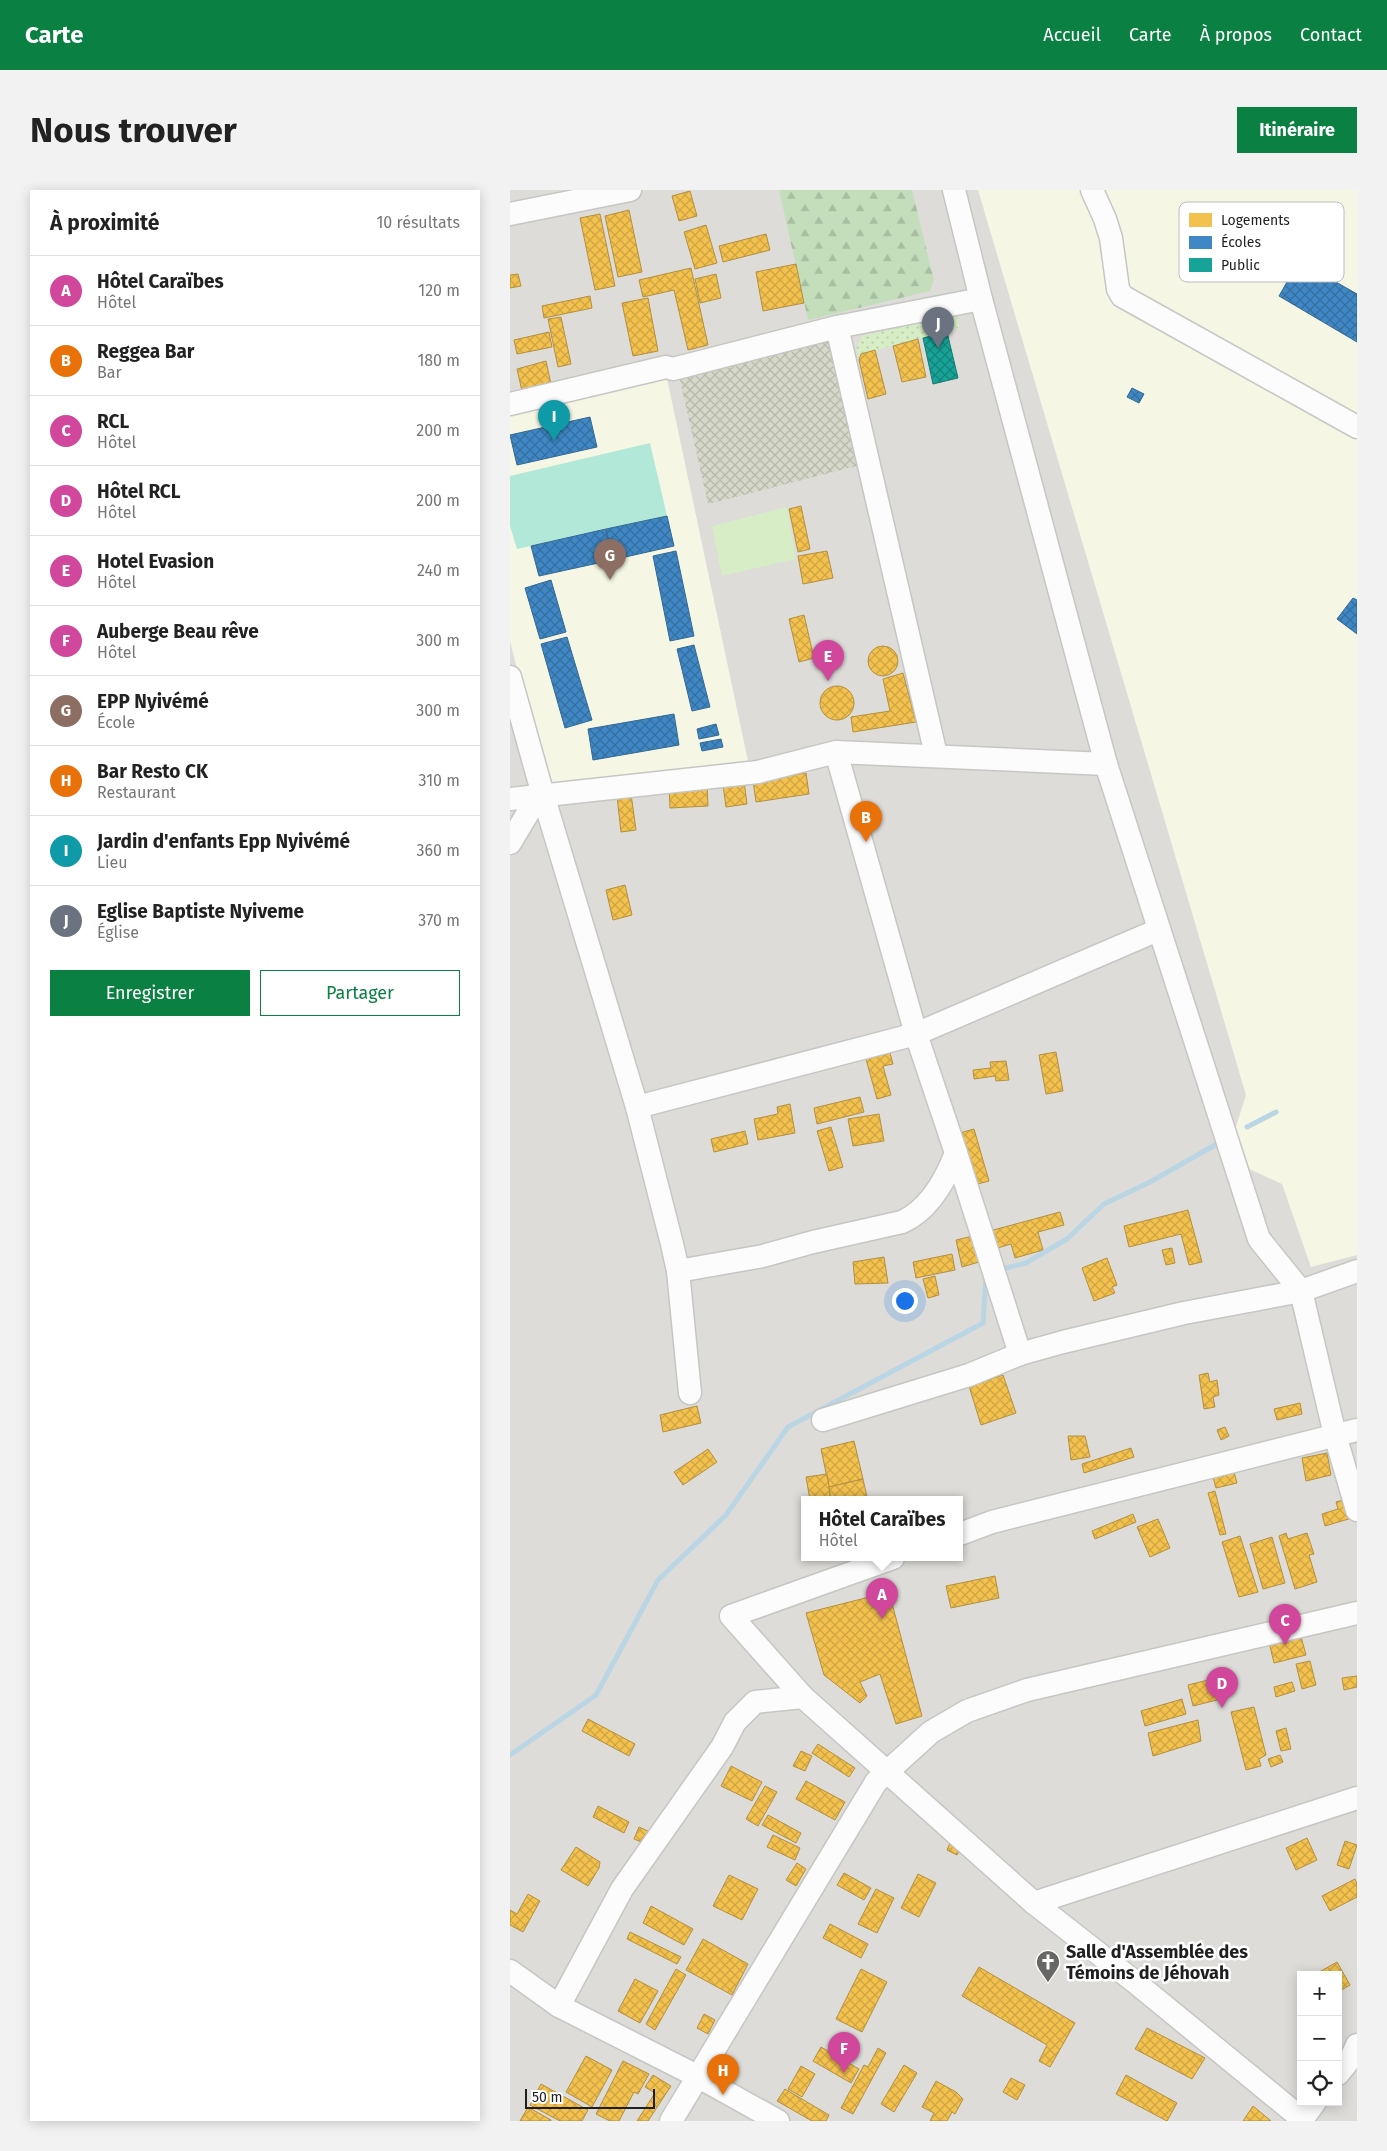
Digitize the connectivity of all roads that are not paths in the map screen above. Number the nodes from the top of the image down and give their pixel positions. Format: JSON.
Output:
{"nodes":[{"id":1,"x":630,"y":190,"type":"edge"},
{"id":2,"x":954,"y":190,"type":"edge"},
{"id":3,"x":1092,"y":190,"type":"edge"},
{"id":4,"x":510,"y":214,"type":"edge"},
{"id":5,"x":981,"y":298,"type":"junction"},
{"id":6,"x":837,"y":327,"type":"junction"},
{"id":7,"x":510,"y":404,"type":"edge"},
{"id":8,"x":1357,"y":427,"type":"edge"},
{"id":9,"x":510,"y":676,"type":"edge"},
{"id":10,"x":836,"y":752,"type":"junction"},
{"id":11,"x":936,"y":755,"type":"junction"},
{"id":12,"x":1106,"y":764,"type":"junction"},
{"id":13,"x":541,"y":796,"type":"junction"},
{"id":14,"x":510,"y":799,"type":"edge"},
{"id":15,"x":510,"y":842,"type":"edge"},
{"id":16,"x":1158,"y":930,"type":"junction"},
{"id":17,"x":916,"y":1034,"type":"junction"},
{"id":18,"x":637,"y":1107,"type":"junction"},
{"id":19,"x":956,"y":1153,"type":"junction"},
{"id":20,"x":678,"y":1271,"type":"junction"},
{"id":21,"x":1357,"y":1271,"type":"edge"},
{"id":22,"x":1301,"y":1291,"type":"junction"},
{"id":23,"x":1020,"y":1354,"type":"junction"},
{"id":24,"x":690,"y":1393,"type":"dead end"},
{"id":25,"x":823,"y":1420,"type":"dead end"},
{"id":26,"x":1357,"y":1430,"type":"edge"},
{"id":27,"x":1335,"y":1435,"type":"junction"},
{"id":28,"x":1357,"y":1510,"type":"edge"},
{"id":29,"x":963,"y":1533,"type":"edge"},
{"id":30,"x":885,"y":1561,"type":"edge"},
{"id":31,"x":1357,"y":1613,"type":"edge"},
{"id":32,"x":803,"y":1697,"type":"junction"},
{"id":33,"x":887,"y":1772,"type":"junction"},
{"id":34,"x":1357,"y":1798,"type":"edge"},
{"id":35,"x":1034,"y":1903,"type":"junction"},
{"id":36,"x":510,"y":1972,"type":"edge"},
{"id":37,"x":559,"y":2006,"type":"junction"},
{"id":38,"x":1357,"y":2045,"type":"edge"},
{"id":39,"x":1342,"y":2069,"type":"edge"},
{"id":40,"x":697,"y":2076,"type":"junction"},
{"id":41,"x":1306,"y":2114,"type":"edge"},
{"id":42,"x":671,"y":2121,"type":"edge"},
{"id":43,"x":778,"y":2121,"type":"edge"}],
"edges":[{"from":1,"to":4,"type":"street"},
{"from":2,"to":5,"type":"street"},
{"from":3,"to":8,"type":"street"},
{"from":5,"to":6,"type":"street"},
{"from":5,"to":12,"type":"street"},
{"from":6,"to":7,"type":"street"},
{"from":6,"to":11,"type":"street"},
{"from":9,"to":13,"type":"street"},
{"from":10,"to":11,"type":"street"},
{"from":10,"to":13,"type":"street"},
{"from":10,"to":17,"type":"street"},
{"from":11,"to":12,"type":"street"},
{"from":12,"to":16,"type":"street"},
{"from":13,"to":14,"type":"street"},
{"from":13,"to":15,"type":"street"},
{"from":13,"to":18,"type":"street"},
{"from":16,"to":17,"type":"street"},
{"from":16,"to":22,"type":"street"},
{"from":17,"to":18,"type":"street"},
{"from":17,"to":19,"type":"street"},
{"from":18,"to":20,"type":"street"},
{"from":19,"to":20,"type":"street"},
{"from":19,"to":23,"type":"street"},
{"from":20,"to":24,"type":"street"},
{"from":21,"to":22,"type":"street"},
{"from":22,"to":23,"type":"street"},
{"from":22,"to":27,"type":"street"},
{"from":23,"to":25,"type":"street"},
{"from":26,"to":27,"type":"street"},
{"from":27,"to":28,"type":"street"},
{"from":27,"to":29,"type":"street"},
{"from":30,"to":32,"type":"street"},
{"from":31,"to":33,"type":"street"},
{"from":32,"to":33,"type":"street"},
{"from":32,"to":37,"type":"street"},
{"from":33,"to":35,"type":"street"},
{"from":33,"to":40,"type":"street"},
{"from":34,"to":35,"type":"street"},
{"from":35,"to":41,"type":"street"},
{"from":36,"to":37,"type":"street"},
{"from":37,"to":40,"type":"street"},
{"from":38,"to":39,"type":"street"},
{"from":40,"to":42,"type":"street"},
{"from":40,"to":43,"type":"street"}]}
